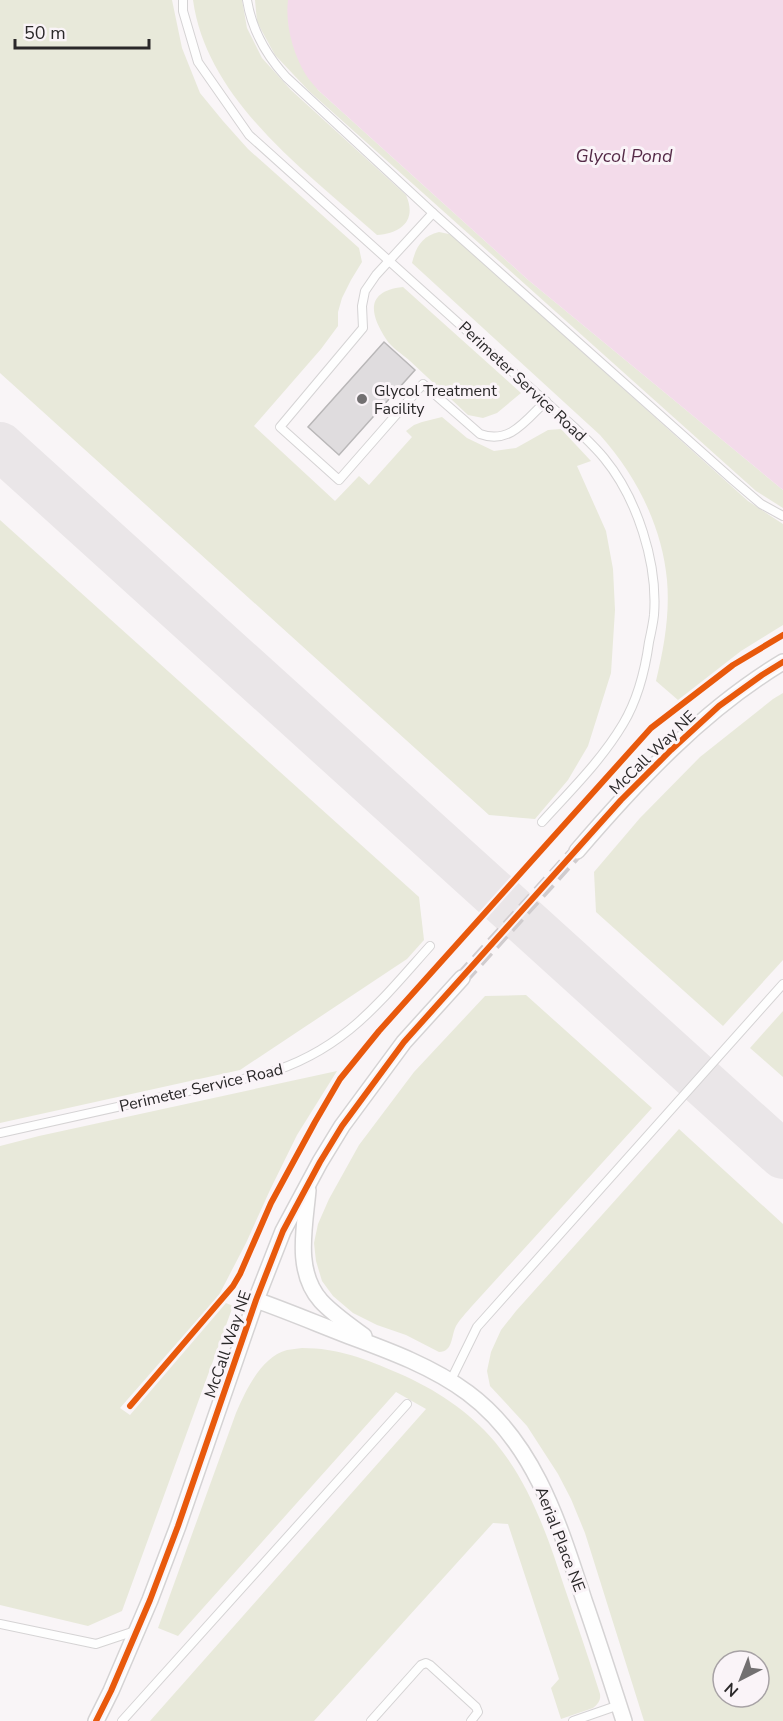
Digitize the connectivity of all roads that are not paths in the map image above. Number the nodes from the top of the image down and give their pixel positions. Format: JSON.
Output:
{"nodes":[{"id":1,"x":183,"y":0,"type":"edge"},
{"id":2,"x":247,"y":0,"type":"edge"},
{"id":3,"x":433,"y":213,"type":"junction"},
{"id":4,"x":390,"y":260,"type":"junction"},
{"id":5,"x":546,"y":401,"type":"junction"},
{"id":6,"x":783,"y":516,"type":"edge"},
{"id":7,"x":783,"y":662,"type":"edge"},
{"id":8,"x":542,"y":822,"type":"dead end"},
{"id":9,"x":578,"y":850,"type":"tunnel mouth"},
{"id":10,"x":430,"y":946,"type":"dead end"},
{"id":11,"x":462,"y":978,"type":"tunnel mouth"},
{"id":12,"x":783,"y":984,"type":"edge"},
{"id":13,"x":0,"y":1133,"type":"edge"},
{"id":14,"x":309,"y":1185,"type":"junction"},
{"id":15,"x":256,"y":1300,"type":"junction"},
{"id":16,"x":378,"y":1347,"type":"junction"},
{"id":17,"x":450,"y":1382,"type":"junction"},
{"id":18,"x":407,"y":1404,"type":"dead end"},
{"id":19,"x":0,"y":1624,"type":"edge"},
{"id":20,"x":138,"y":1630,"type":"junction"},
{"id":21,"x":620,"y":1716,"type":"edge"},
{"id":22,"x":96,"y":1721,"type":"edge"},
{"id":23,"x":122,"y":1721,"type":"edge"},
{"id":24,"x":371,"y":1721,"type":"edge"},
{"id":25,"x":471,"y":1721,"type":"edge"},
{"id":26,"x":573,"y":1721,"type":"edge"}],
"edges":[{"from":1,"to":4,"type":"lane","name":"Perimeter Service Road"},
{"from":2,"to":3,"type":"lane"},
{"from":3,"to":4,"type":"lane"},
{"from":3,"to":6,"type":"lane"},
{"from":4,"to":5,"type":"lane","name":"Perimeter Service Road"},
{"from":4,"to":5,"type":"lane"},
{"from":5,"to":8,"type":"lane","name":"Perimeter Service Road"},
{"from":7,"to":9,"type":"street","name":"McCall Way NE"},
{"from":10,"to":13,"type":"lane","name":"Perimeter Service Road"},
{"from":11,"to":14,"type":"street","name":"McCall Way NE"},
{"from":12,"to":17,"type":"lane"},
{"from":14,"to":15,"type":"street","name":"McCall Way NE"},
{"from":14,"to":16,"type":"street"},
{"from":15,"to":16,"type":"street","name":"Aerial Place NE"},
{"from":15,"to":20,"type":"street","name":"McCall Way NE"},
{"from":16,"to":17,"type":"street","name":"Aerial Place NE"},
{"from":17,"to":21,"type":"street","name":"Aerial Place NE"},
{"from":18,"to":23,"type":"lane"},
{"from":19,"to":20,"type":"lane"},
{"from":20,"to":22,"type":"street","name":"McCall Way NE"},
{"from":21,"to":26,"type":"lane"},
{"from":24,"to":25,"type":"lane"}]}
